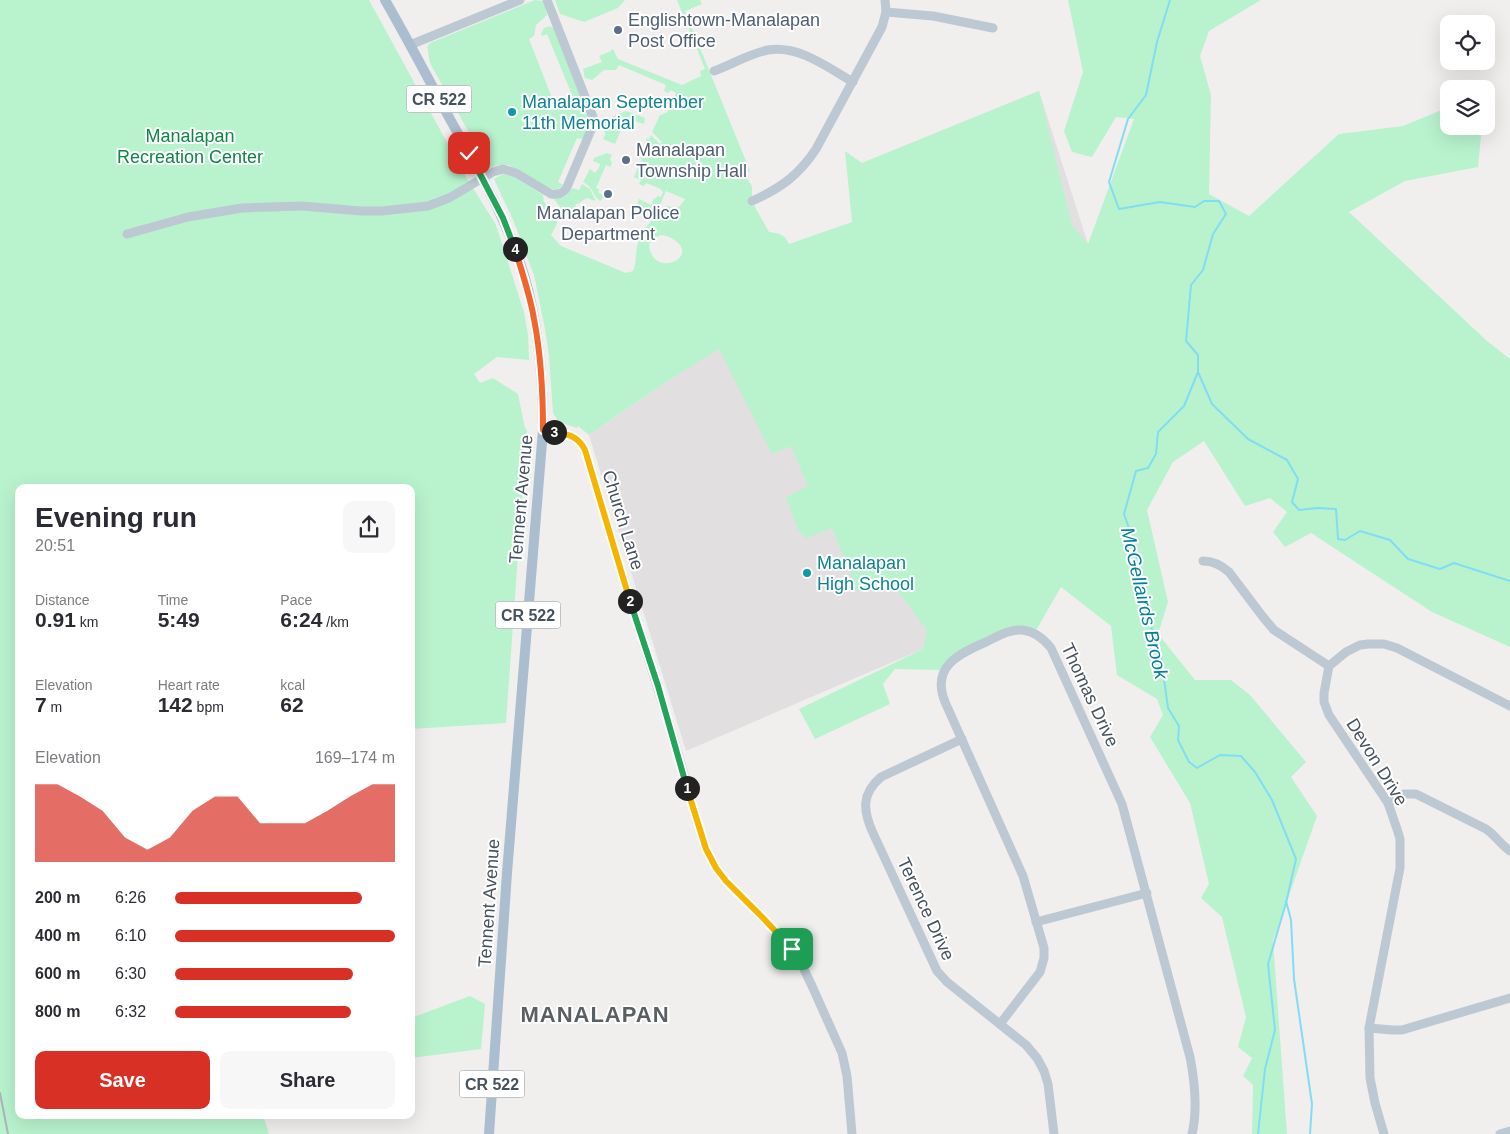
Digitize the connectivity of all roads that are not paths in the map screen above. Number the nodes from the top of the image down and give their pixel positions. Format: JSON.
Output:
{"nodes":[{"id":1,"x":386,"y":0,"type":"edge"},
{"id":2,"x":520,"y":0,"type":"edge"},
{"id":3,"x":547,"y":0,"type":"edge"},
{"id":4,"x":885,"y":0,"type":"edge"},
{"id":5,"x":886,"y":12,"type":"junction"},
{"id":6,"x":993,"y":28,"type":"dead end"},
{"id":7,"x":410,"y":45,"type":"junction"},
{"id":8,"x":714,"y":71,"type":"dead end"},
{"id":9,"x":853,"y":82,"type":"junction"},
{"id":10,"x":482,"y":179,"type":"junction"},
{"id":11,"x":752,"y":201,"type":"dead end"},
{"id":12,"x":127,"y":234,"type":"dead end"},
{"id":13,"x":543,"y":430,"type":"junction"},
{"id":14,"x":1203,"y":561,"type":"dead end"},
{"id":15,"x":1329,"y":666,"type":"junction"},
{"id":16,"x":1510,"y":706,"type":"edge"},
{"id":17,"x":962,"y":739,"type":"junction"},
{"id":18,"x":1388,"y":803,"type":"junction"},
{"id":19,"x":1510,"y":851,"type":"edge"},
{"id":20,"x":1147,"y":893,"type":"junction"},
{"id":21,"x":1036,"y":922,"type":"junction"},
{"id":22,"x":1510,"y":998,"type":"edge"},
{"id":23,"x":1000,"y":1024,"type":"junction"},
{"id":24,"x":1369,"y":1028,"type":"junction"},
{"id":25,"x":1510,"y":1131,"type":"edge"},
{"id":26,"x":489,"y":1134,"type":"edge"},
{"id":27,"x":852,"y":1134,"type":"edge"},
{"id":28,"x":1054,"y":1134,"type":"edge"},
{"id":29,"x":1192,"y":1134,"type":"edge"},
{"id":30,"x":1384,"y":1134,"type":"edge"},
{"id":31,"x":1500,"y":1134,"type":"edge"}],
"edges":[{"from":1,"to":7,"type":"main road","name":"Tennent Avenue","number":"CR 522"},
{"from":2,"to":7,"type":"street"},
{"from":3,"to":10,"type":"street"},
{"from":4,"to":5,"type":"street"},
{"from":5,"to":6,"type":"street"},
{"from":5,"to":9,"type":"street"},
{"from":7,"to":10,"type":"main road","name":"Tennent Avenue","number":"CR 522"},
{"from":8,"to":9,"type":"street"},
{"from":9,"to":11,"type":"street"},
{"from":10,"to":12,"type":"street"},
{"from":10,"to":13,"type":"main road","name":"Tennent Avenue","number":"CR 522"},
{"from":13,"to":26,"type":"main road","name":"Tennent Avenue","number":"CR 522"},
{"from":13,"to":27,"type":"street","name":"Church Lane"},
{"from":14,"to":15,"type":"street"},
{"from":15,"to":16,"type":"street"},
{"from":15,"to":18,"type":"street","name":"Devon Drive"},
{"from":17,"to":20,"type":"street","name":"Thomas Drive"},
{"from":17,"to":21,"type":"street","name":"Thomas Drive"},
{"from":17,"to":23,"type":"street","name":"Terence Drive"},
{"from":18,"to":19,"type":"street"},
{"from":18,"to":24,"type":"street","name":"Devon Drive"},
{"from":20,"to":21,"type":"street"},
{"from":20,"to":29,"type":"street","name":"Thomas Drive"},
{"from":21,"to":23,"type":"street","name":"Thomas Drive"},
{"from":22,"to":24,"type":"street"},
{"from":23,"to":28,"type":"street","name":"Terence Drive"},
{"from":24,"to":30,"type":"street","name":"Devon Drive"},
{"from":25,"to":31,"type":"street"}]}
